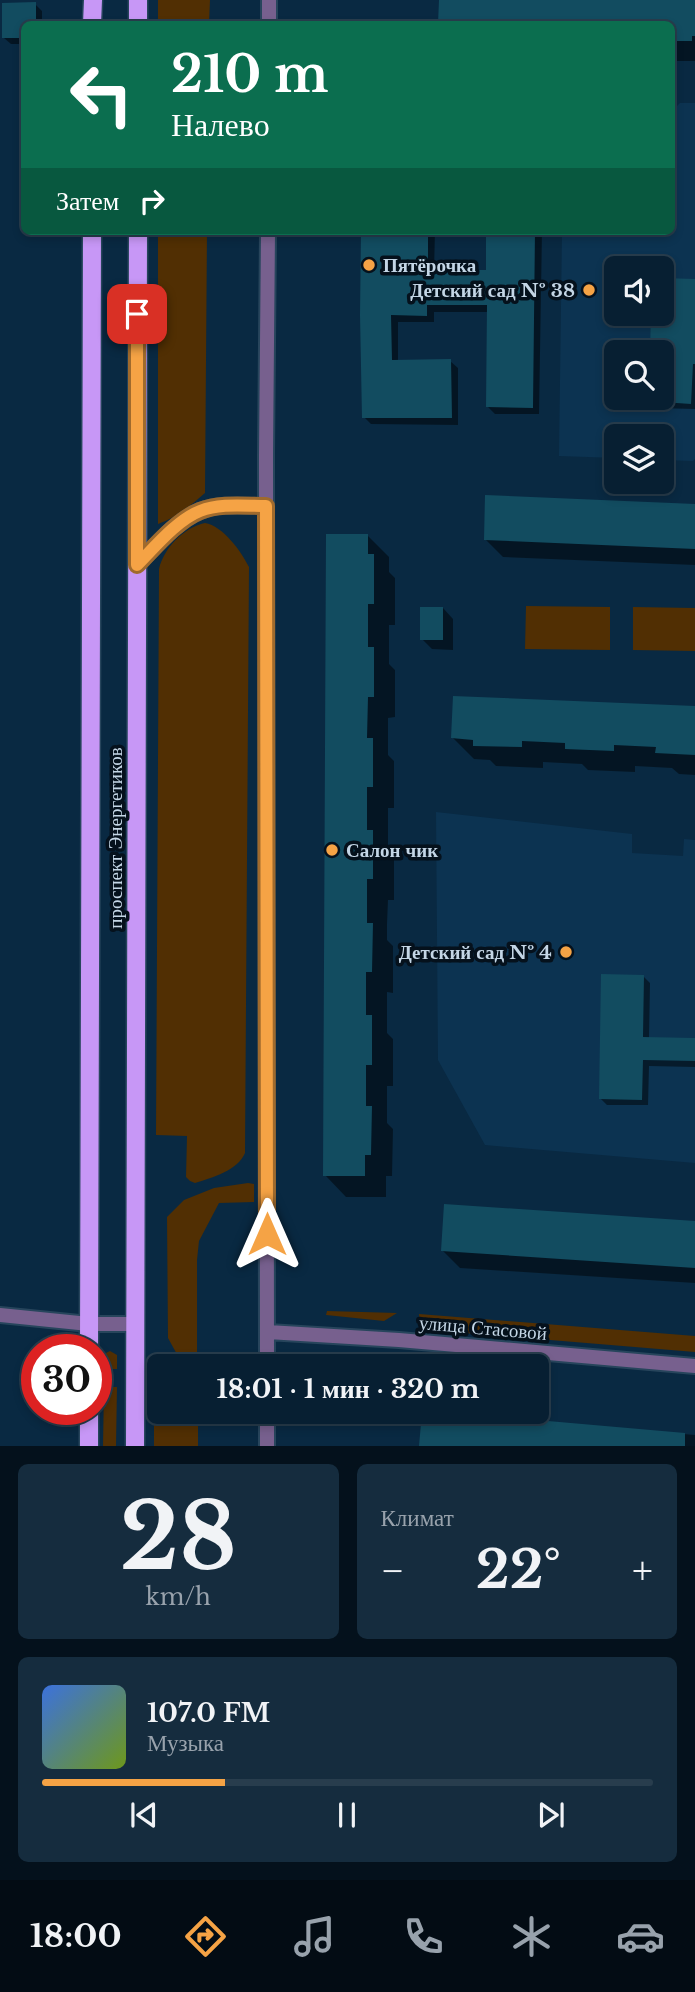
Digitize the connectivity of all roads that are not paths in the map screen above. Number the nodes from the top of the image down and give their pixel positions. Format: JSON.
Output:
{"nodes":[{"id":1,"x":93,"y":0,"type":"edge"},
{"id":2,"x":138,"y":0,"type":"edge"},
{"id":3,"x":269,"y":0,"type":"edge"},
{"id":4,"x":92,"y":21,"type":"edge"},
{"id":5,"x":138,"y":21,"type":"edge"},
{"id":6,"x":269,"y":21,"type":"edge"},
{"id":7,"x":92,"y":235,"type":"edge"},
{"id":8,"x":138,"y":235,"type":"edge"},
{"id":9,"x":268,"y":235,"type":"edge"},
{"id":10,"x":266,"y":506,"type":"junction"},
{"id":11,"x":137,"y":565,"type":"junction"},
{"id":12,"x":0,"y":1315,"type":"edge"},
{"id":13,"x":89,"y":1324,"type":"junction"},
{"id":14,"x":136,"y":1324,"type":"junction"},
{"id":15,"x":268,"y":1332,"type":"junction"},
{"id":16,"x":89,"y":1334,"type":"edge"},
{"id":17,"x":267,"y":1354,"type":"edge"},
{"id":18,"x":695,"y":1366,"type":"edge"},
{"id":19,"x":267,"y":1424,"type":"edge"},
{"id":20,"x":89,"y":1425,"type":"edge"},
{"id":21,"x":89,"y":1446,"type":"edge"},
{"id":22,"x":135,"y":1446,"type":"edge"},
{"id":23,"x":267,"y":1446,"type":"edge"}],
"edges":[{"from":1,"to":4,"type":"main road"},
{"from":2,"to":5,"type":"main road"},
{"from":3,"to":6,"type":"street"},
{"from":7,"to":13,"type":"main road","name":"проспект Энергетиков"},
{"from":8,"to":11,"type":"main road","name":"проспект Энергетиков"},
{"from":9,"to":10,"type":"street"},
{"from":10,"to":11,"type":"street"},
{"from":10,"to":15,"type":"street"},
{"from":11,"to":14,"type":"main road","name":"проспект Энергетиков"},
{"from":12,"to":13,"type":"street"},
{"from":13,"to":14,"type":"street"},
{"from":13,"to":16,"type":"main road","name":"проспект Энергетиков"},
{"from":14,"to":22,"type":"main road","name":"проспект Энергетиков"},
{"from":15,"to":17,"type":"street"},
{"from":15,"to":18,"type":"street","name":"улица Стасовой"},
{"from":19,"to":23,"type":"street"},
{"from":20,"to":21,"type":"main road"}]}
